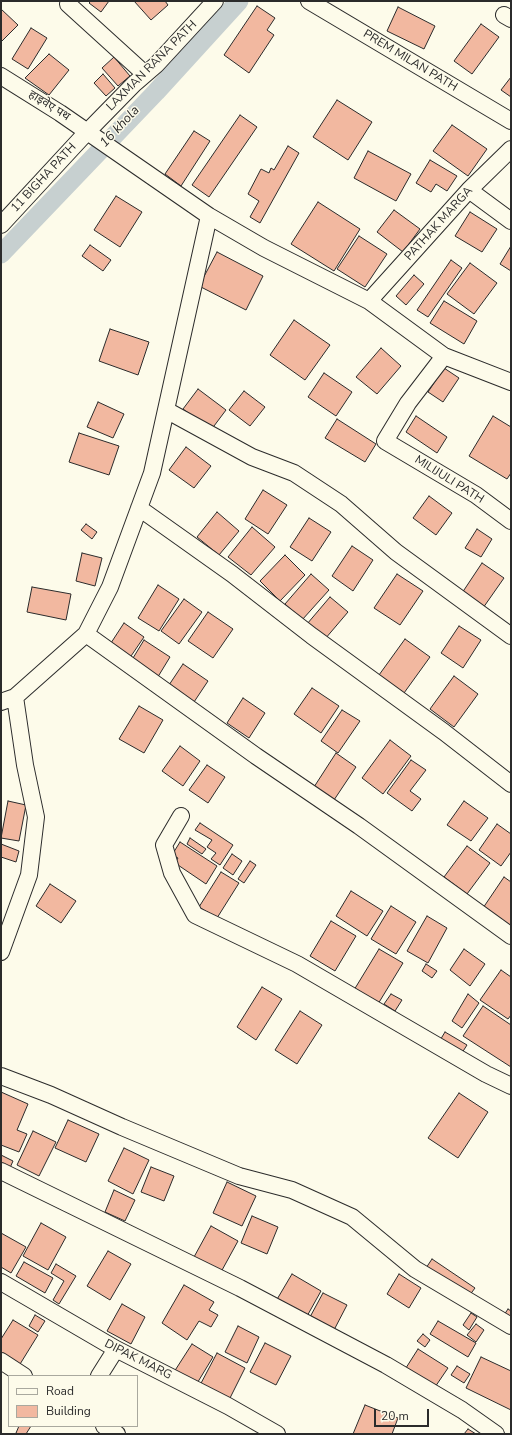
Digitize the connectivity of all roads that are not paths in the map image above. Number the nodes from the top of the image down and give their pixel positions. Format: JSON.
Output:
{"nodes":[{"id":1,"x":216,"y":1,"type":"edge"},
{"id":2,"x":309,"y":1,"type":"edge"},
{"id":3,"x":68,"y":4,"type":"dead end"},
{"id":4,"x":145,"y":74,"type":"junction"},
{"id":5,"x":2,"y":78,"type":"edge"},
{"id":6,"x":511,"y":121,"type":"edge"},
{"id":7,"x":92,"y":135,"type":"junction"},
{"id":8,"x":511,"y":149,"type":"edge"},
{"id":9,"x":469,"y":190,"type":"junction"},
{"id":10,"x":209,"y":216,"type":"junction"},
{"id":11,"x":511,"y":221,"type":"edge"},
{"id":12,"x":1,"y":225,"type":"edge"},
{"id":13,"x":369,"y":301,"type":"junction"},
{"id":14,"x":444,"y":356,"type":"junction"},
{"id":15,"x":511,"y":382,"type":"edge"},
{"id":16,"x":166,"y":410,"type":"junction"},
{"id":17,"x":139,"y":508,"type":"junction"},
{"id":18,"x":511,"y":521,"type":"edge"},
{"id":19,"x":86,"y":634,"type":"junction"},
{"id":20,"x":511,"y":636,"type":"edge"},
{"id":21,"x":8,"y":700,"type":"edge"},
{"id":22,"x":511,"y":784,"type":"edge"},
{"id":23,"x":181,"y":816,"type":"dead end"},
{"id":24,"x":511,"y":936,"type":"edge"},
{"id":25,"x":1,"y":952,"type":"edge"},
{"id":26,"x":1,"y":1076,"type":"edge"},
{"id":27,"x":511,"y":1086,"type":"edge"},
{"id":28,"x":1,"y":1171,"type":"edge"},
{"id":29,"x":1,"y":1282,"type":"edge"},
{"id":30,"x":511,"y":1326,"type":"edge"},
{"id":31,"x":116,"y":1349,"type":"junction"},
{"id":32,"x":1,"y":1362,"type":"edge"},
{"id":33,"x":22,"y":1375,"type":"edge"},
{"id":34,"x":100,"y":1375,"type":"edge"},
{"id":35,"x":106,"y":1427,"type":"edge"},
{"id":36,"x":117,"y":1434,"type":"edge"},
{"id":37,"x":277,"y":1434,"type":"edge"},
{"id":38,"x":496,"y":1434,"type":"edge"}],
"edges":[{"from":1,"to":4,"type":"street","name":"LAXMAN RANA PATH"},
{"from":2,"to":6,"type":"street","name":"PREM MILAN PATH"},
{"from":3,"to":4,"type":"street"},
{"from":4,"to":7,"type":"street","name":"LAXMAN RANA PATH"},
{"from":5,"to":7,"type":"street","name":"हाइवेए पथ"},
{"from":7,"to":10,"type":"street","name":"हाइवेए पथ"},
{"from":7,"to":12,"type":"street","name":"11 BIGHA PATH"},
{"from":8,"to":9,"type":"street","name":"PATHAK MARGA"},
{"from":9,"to":11,"type":"street"},
{"from":9,"to":13,"type":"street","name":"PATHAK MARGA"},
{"from":10,"to":13,"type":"street","name":"हाइवेए पथ"},
{"from":10,"to":16,"type":"street"},
{"from":13,"to":14,"type":"street","name":"हाइवेए पथ"},
{"from":14,"to":15,"type":"street","name":"हाइवेए पथ"},
{"from":14,"to":18,"type":"street","name":"MILIJULI PATH"},
{"from":16,"to":17,"type":"street"},
{"from":16,"to":20,"type":"street"},
{"from":17,"to":19,"type":"street"},
{"from":17,"to":22,"type":"street"},
{"from":19,"to":21,"type":"street"},
{"from":19,"to":24,"type":"street"},
{"from":21,"to":25,"type":"street"},
{"from":23,"to":27,"type":"street"},
{"from":26,"to":30,"type":"street"},
{"from":28,"to":38,"type":"street"},
{"from":29,"to":31,"type":"street","name":"DIPAK MARG"},
{"from":31,"to":34,"type":"street"},
{"from":31,"to":37,"type":"street","name":"DIPAK MARG"},
{"from":32,"to":33,"type":"street"},
{"from":35,"to":36,"type":"street"}]}
